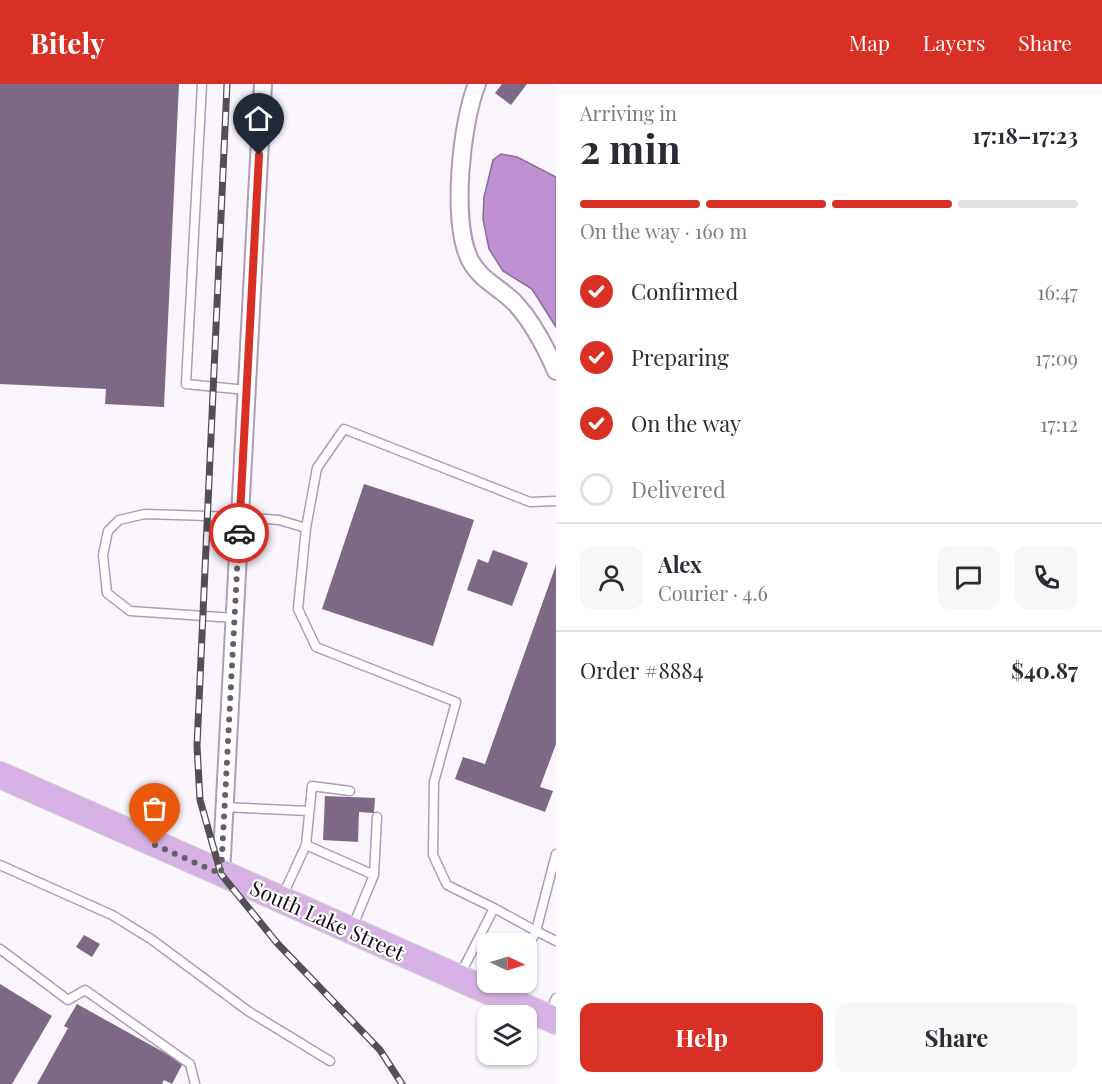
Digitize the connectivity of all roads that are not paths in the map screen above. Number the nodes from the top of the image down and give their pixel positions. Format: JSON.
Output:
{"nodes":[{"id":1,"x":202,"y":84,"type":"edge"},
{"id":2,"x":262,"y":84,"type":"edge"},
{"id":3,"x":477,"y":84,"type":"edge"},
{"id":4,"x":556,"y":371,"type":"edge"},
{"id":5,"x":246,"y":390,"type":"junction"},
{"id":6,"x":556,"y":501,"type":"edge"},
{"id":7,"x":240,"y":517,"type":"junction"},
{"id":8,"x":306,"y":528,"type":"junction"},
{"id":9,"x":234,"y":618,"type":"junction"},
{"id":10,"x":1,"y":778,"type":"edge"},
{"id":11,"x":350,"y":791,"type":"dead end"},
{"id":12,"x":224,"y":807,"type":"junction"},
{"id":13,"x":309,"y":810,"type":"junction"},
{"id":14,"x":377,"y":818,"type":"dead end"},
{"id":15,"x":306,"y":845,"type":"junction"},
{"id":16,"x":556,"y":854,"type":"edge"},
{"id":17,"x":0,"y":865,"type":"edge"},
{"id":18,"x":221,"y":874,"type":"junction"},
{"id":19,"x":374,"y":875,"type":"junction"},
{"id":20,"x":280,"y":900,"type":"junction"},
{"id":21,"x":494,"y":908,"type":"junction"},
{"id":22,"x":536,"y":931,"type":"junction"},
{"id":23,"x":350,"y":932,"type":"junction"},
{"id":24,"x":556,"y":941,"type":"edge"},
{"id":25,"x":0,"y":949,"type":"edge"},
{"id":26,"x":458,"y":978,"type":"junction"},
{"id":27,"x":553,"y":1012,"type":"edge"},
{"id":28,"x":330,"y":1061,"type":"dead end"},
{"id":29,"x":195,"y":1084,"type":"edge"}],
"edges":[{"from":1,"to":5,"type":"lane"},
{"from":2,"to":5,"type":"street"},
{"from":3,"to":4,"type":"street"},
{"from":5,"to":7,"type":"street"},
{"from":6,"to":8,"type":"lane"},
{"from":7,"to":8,"type":"lane"},
{"from":7,"to":9,"type":"street"},
{"from":7,"to":9,"type":"lane"},
{"from":8,"to":21,"type":"lane"},
{"from":9,"to":12,"type":"street"},
{"from":10,"to":18,"type":"main road","name":"South Lake Street"},
{"from":11,"to":13,"type":"lane"},
{"from":12,"to":13,"type":"lane"},
{"from":12,"to":18,"type":"street"},
{"from":13,"to":15,"type":"lane"},
{"from":14,"to":19,"type":"lane"},
{"from":15,"to":19,"type":"lane"},
{"from":15,"to":20,"type":"lane"},
{"from":16,"to":22,"type":"lane"},
{"from":17,"to":28,"type":"lane"},
{"from":18,"to":20,"type":"main road","name":"South Lake Street"},
{"from":19,"to":23,"type":"lane"},
{"from":20,"to":23,"type":"main road","name":"South Lake Street"},
{"from":21,"to":22,"type":"lane"},
{"from":21,"to":26,"type":"lane"},
{"from":22,"to":24,"type":"lane"},
{"from":23,"to":26,"type":"main road","name":"South Lake Street"},
{"from":25,"to":29,"type":"lane"},
{"from":26,"to":27,"type":"main road","name":"South Lake Street"}]}
